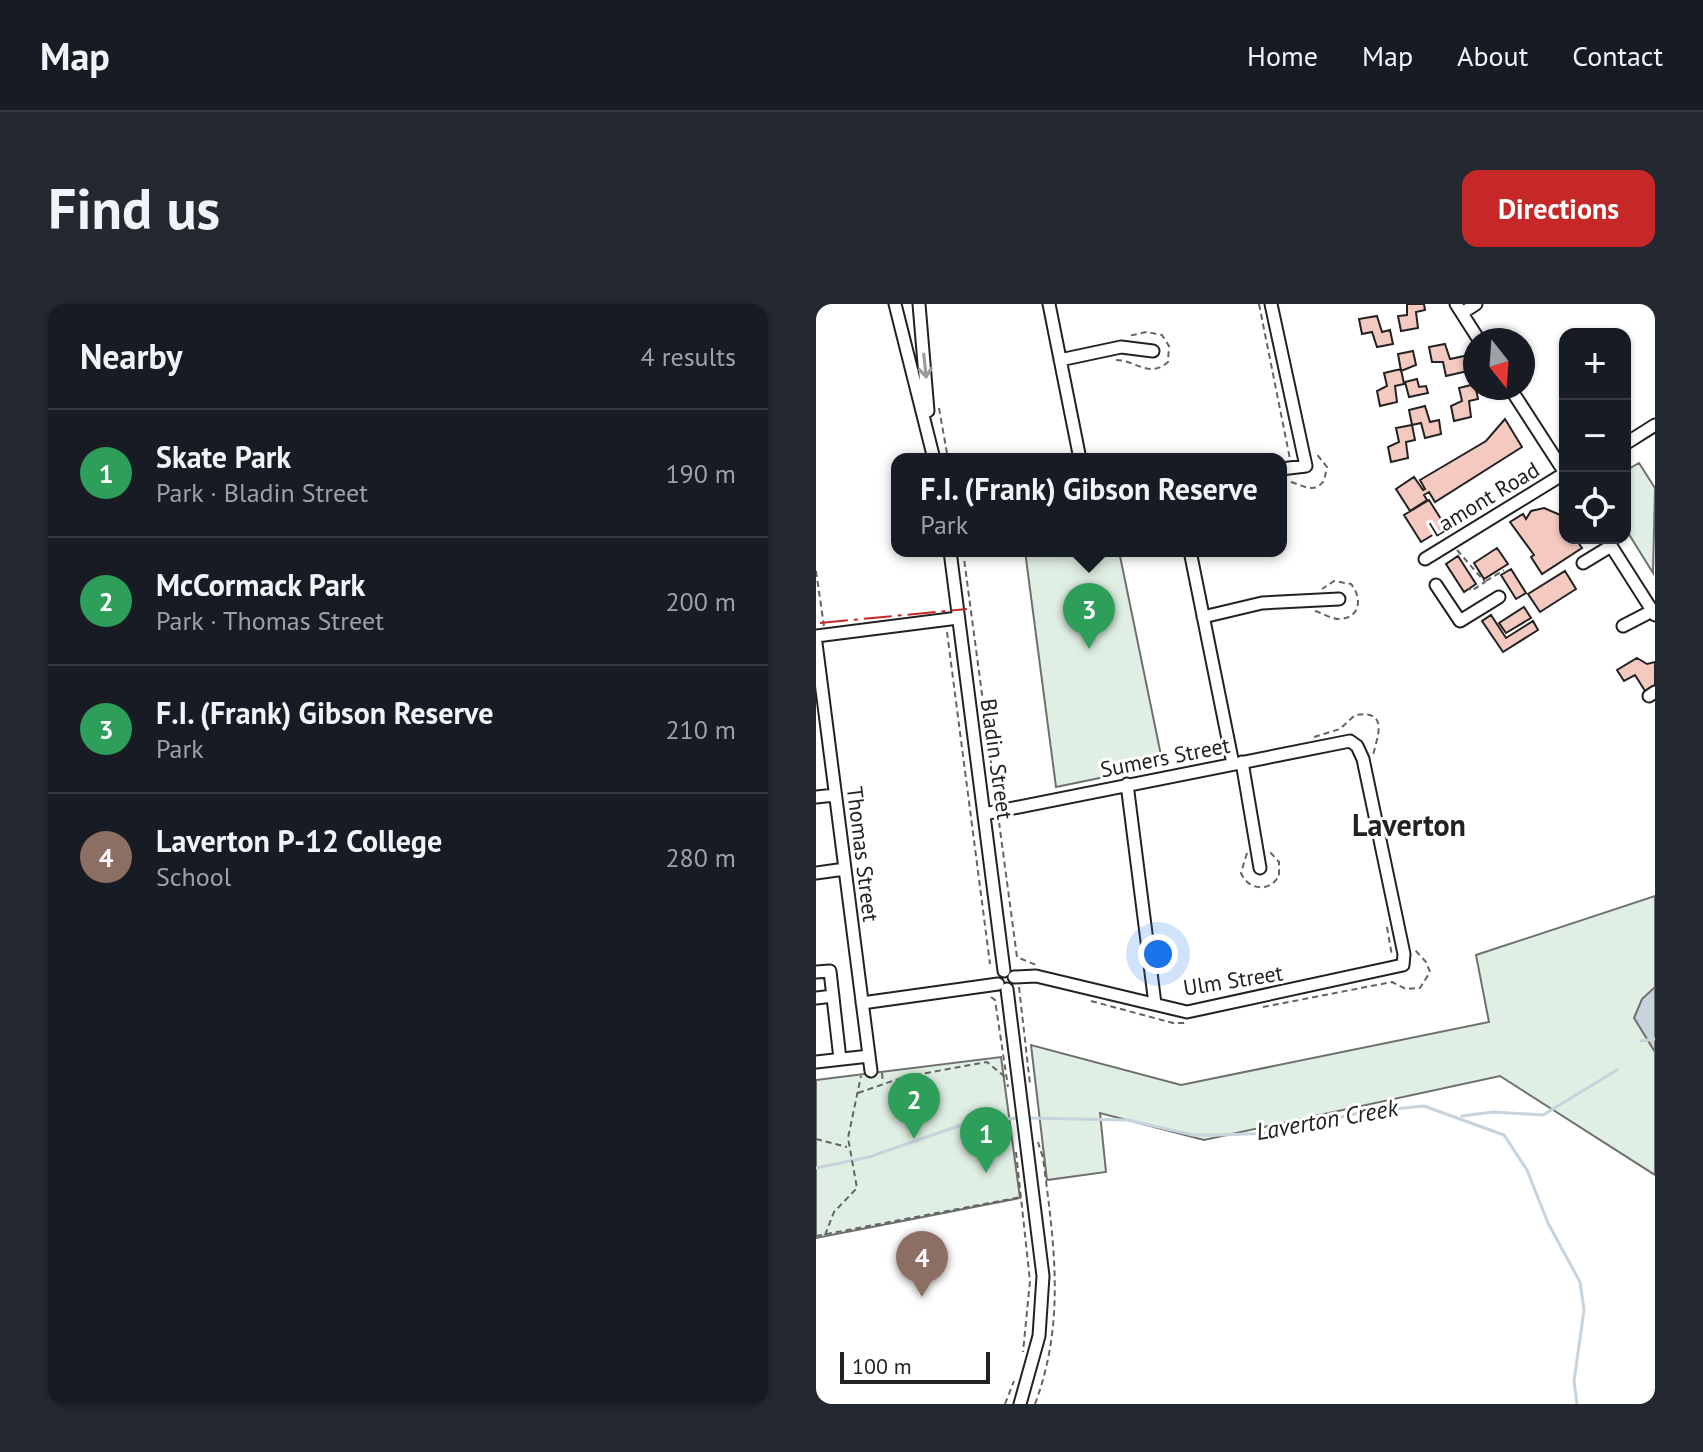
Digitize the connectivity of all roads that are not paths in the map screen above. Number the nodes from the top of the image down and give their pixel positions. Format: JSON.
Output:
{"nodes":[{"id":1,"x":895,"y":304,"type":"edge"},
{"id":2,"x":919,"y":304,"type":"edge"},
{"id":3,"x":1049,"y":304,"type":"edge"},
{"id":4,"x":1271,"y":304,"type":"edge"},
{"id":5,"x":1476,"y":304,"type":"edge"},
{"id":6,"x":1459,"y":309,"type":"edge"},
{"id":7,"x":1471,"y":328,"type":"edge"},
{"id":8,"x":1153,"y":351,"type":"dead end"},
{"id":9,"x":1060,"y":360,"type":"junction"},
{"id":10,"x":1518,"y":400,"type":"edge"},
{"id":11,"x":1655,"y":425,"type":"edge"},
{"id":12,"x":929,"y":428,"type":"junction"},
{"id":13,"x":1631,"y":440,"type":"edge"},
{"id":14,"x":933,"y":453,"type":"edge"},
{"id":15,"x":1079,"y":453,"type":"edge"},
{"id":16,"x":1287,"y":468,"type":"edge"},
{"id":17,"x":1564,"y":472,"type":"edge"},
{"id":18,"x":1559,"y":477,"type":"edge"},
{"id":19,"x":1606,"y":544,"type":"edge"},
{"id":20,"x":1609,"y":544,"type":"edge"},
{"id":21,"x":951,"y":557,"type":"edge"},
{"id":22,"x":1191,"y":557,"type":"edge"},
{"id":23,"x":1425,"y":559,"type":"dead end"},
{"id":24,"x":1583,"y":563,"type":"dead end"},
{"id":25,"x":1436,"y":585,"type":"dead end"},
{"id":26,"x":1499,"y":597,"type":"dead end"},
{"id":27,"x":1339,"y":599,"type":"dead end"},
{"id":28,"x":1654,"y":613,"type":"edge"},
{"id":29,"x":1203,"y":617,"type":"junction"},
{"id":30,"x":958,"y":618,"type":"junction"},
{"id":31,"x":1623,"y":626,"type":"dead end"},
{"id":32,"x":819,"y":638,"type":"edge"},
{"id":33,"x":1238,"y":763,"type":"junction"},
{"id":34,"x":1127,"y":784,"type":"junction"},
{"id":35,"x":835,"y":795,"type":"junction"},
{"id":36,"x":816,"y":797,"type":"edge"},
{"id":37,"x":984,"y":814,"type":"junction"},
{"id":38,"x":1260,"y":868,"type":"dead end"},
{"id":39,"x":845,"y":869,"type":"junction"},
{"id":40,"x":816,"y":873,"type":"edge"},
{"id":41,"x":1407,"y":968,"type":"joint"},
{"id":42,"x":816,"y":972,"type":"edge"},
{"id":43,"x":1013,"y":977,"type":"junction"},
{"id":44,"x":1002,"y":986,"type":"junction"},
{"id":45,"x":833,"y":996,"type":"junction"},
{"id":46,"x":816,"y":998,"type":"edge"},
{"id":47,"x":862,"y":1003,"type":"junction"},
{"id":48,"x":1155,"y":1004,"type":"junction"},
{"id":49,"x":864,"y":1056,"type":"junction"},
{"id":50,"x":840,"y":1059,"type":"junction"},
{"id":51,"x":816,"y":1062,"type":"edge"},
{"id":52,"x":871,"y":1071,"type":"dead end"},
{"id":53,"x":1020,"y":1404,"type":"edge"}],
"edges":[{"from":1,"to":12,"type":"street"},
{"from":2,"to":12,"type":"street","one_way":true},
{"from":3,"to":9,"type":"street"},
{"from":4,"to":16,"type":"street"},
{"from":5,"to":6,"type":"street"},
{"from":6,"to":7,"type":"street"},
{"from":8,"to":9,"type":"street"},
{"from":9,"to":15,"type":"street"},
{"from":10,"to":17,"type":"street"},
{"from":11,"to":13,"type":"street"},
{"from":12,"to":14,"type":"street"},
{"from":18,"to":23,"type":"street","name":"Lamont Road"},
{"from":19,"to":24,"type":"street"},
{"from":20,"to":28,"type":"street"},
{"from":21,"to":30,"type":"street","name":"Bladin Street"},
{"from":22,"to":29,"type":"street"},
{"from":25,"to":26,"type":"street"},
{"from":27,"to":29,"type":"street"},
{"from":28,"to":31,"type":"street"},
{"from":29,"to":33,"type":"street"},
{"from":30,"to":32,"type":"street"},
{"from":30,"to":37,"type":"street","name":"Bladin Street"},
{"from":32,"to":35,"type":"street","name":"Thomas Street"},
{"from":33,"to":34,"type":"street","name":"Sumers Street"},
{"from":33,"to":38,"type":"street"},
{"from":33,"to":41,"type":"street","name":"Sumers Street"},
{"from":34,"to":37,"type":"street","name":"Sumers Street"},
{"from":34,"to":48,"type":"street"},
{"from":35,"to":36,"type":"street"},
{"from":35,"to":39,"type":"street","name":"Thomas Street"},
{"from":37,"to":43,"type":"street","name":"Bladin Street"},
{"from":39,"to":40,"type":"street"},
{"from":39,"to":47,"type":"street","name":"Thomas Street"},
{"from":41,"to":48,"type":"street","name":"Ulm Street"},
{"from":42,"to":45,"type":"street"},
{"from":43,"to":44,"type":"street"},
{"from":43,"to":48,"type":"street","name":"Ulm Street"},
{"from":44,"to":47,"type":"street"},
{"from":44,"to":53,"type":"street"},
{"from":45,"to":46,"type":"street"},
{"from":45,"to":50,"type":"street"},
{"from":47,"to":49,"type":"street","name":"Thomas Street"},
{"from":49,"to":50,"type":"street"},
{"from":49,"to":52,"type":"street","name":"Thomas Street"},
{"from":50,"to":51,"type":"street"}]}
